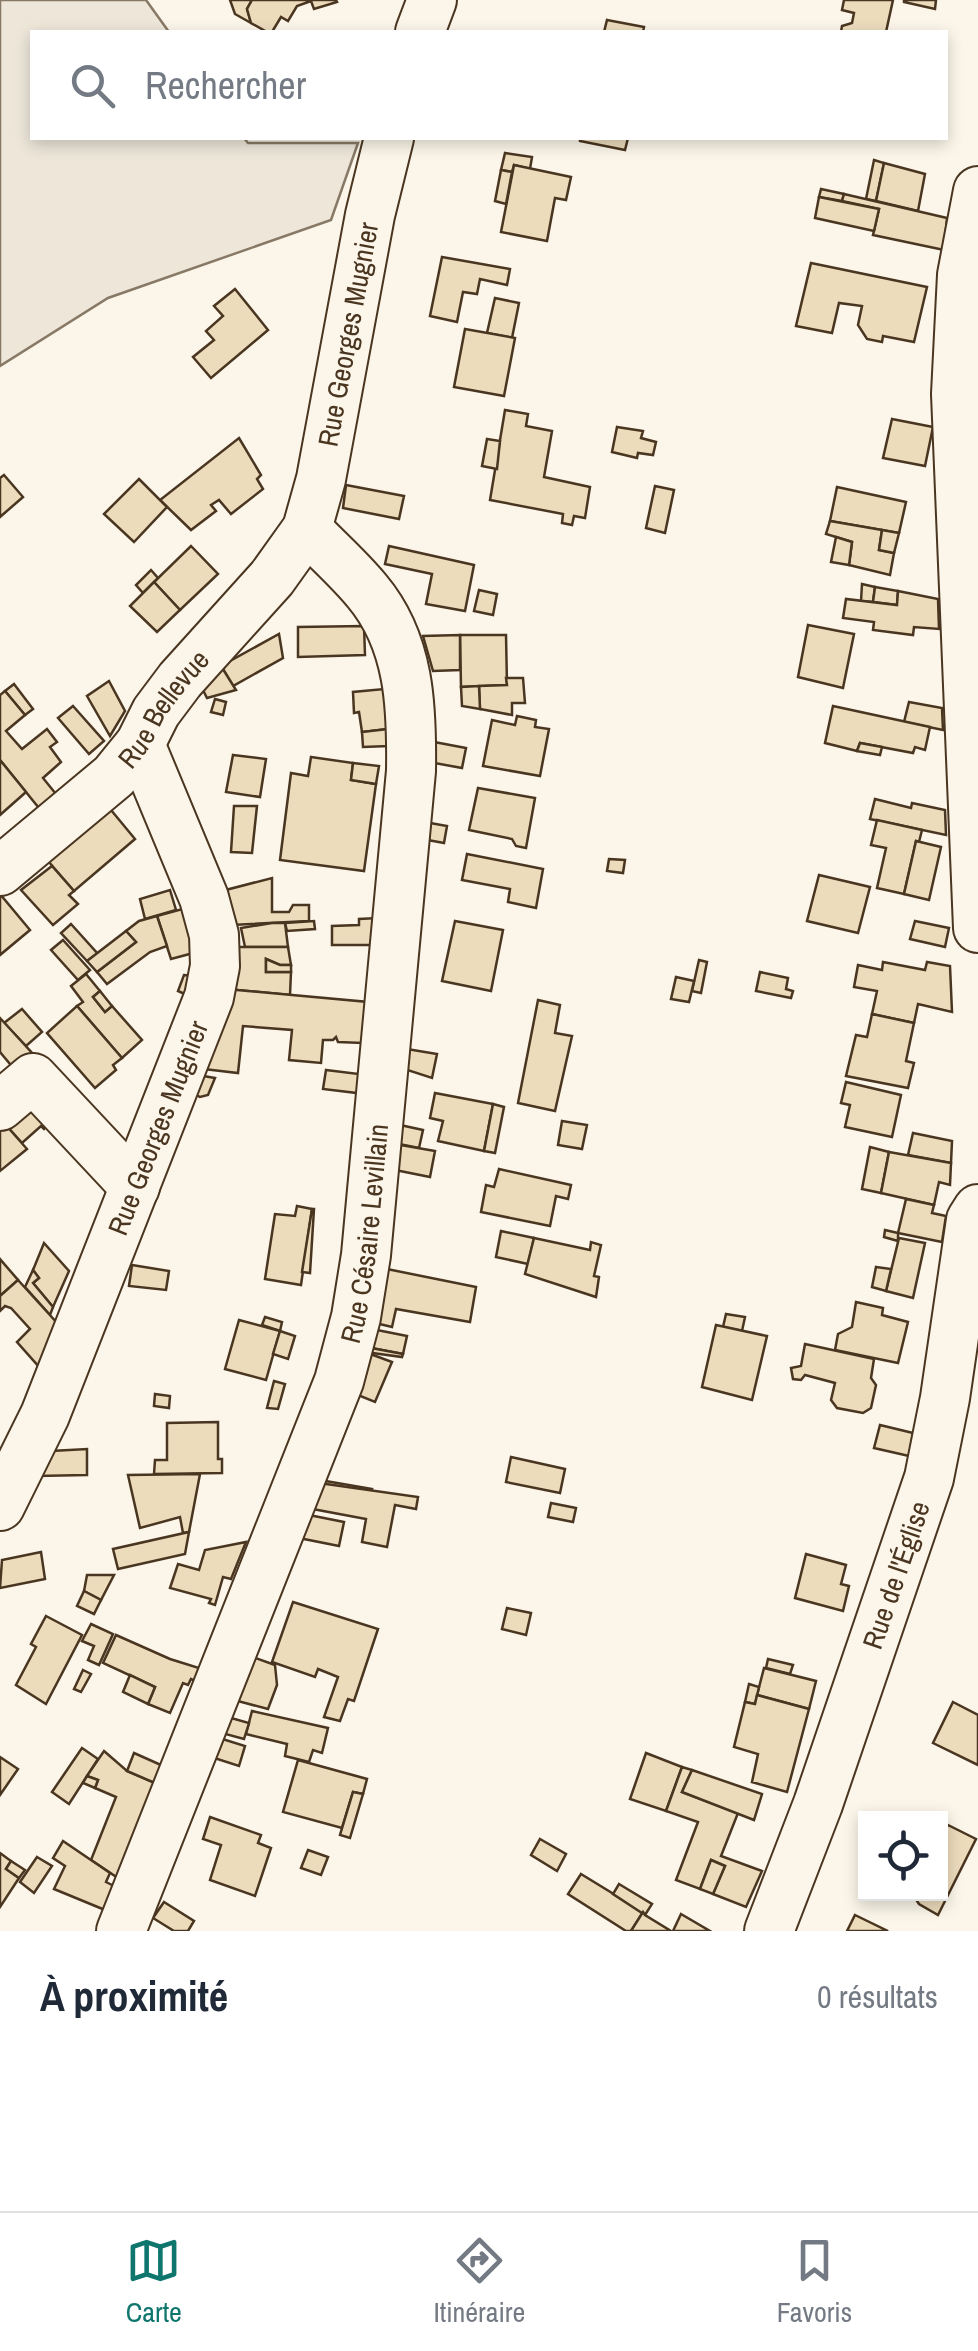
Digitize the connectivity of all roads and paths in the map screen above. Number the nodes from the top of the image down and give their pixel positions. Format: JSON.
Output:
{"nodes":[{"id":1,"x":432,"y":0,"type":"edge"},
{"id":2,"x":421,"y":30,"type":"edge"},
{"id":3,"x":389,"y":140,"type":"edge"},
{"id":4,"x":978,"y":191,"type":"edge"},
{"id":5,"x":306,"y":529,"type":"junction"},
{"id":6,"x":140,"y":744,"type":"junction"},
{"id":7,"x":0,"y":871,"type":"edge"},
{"id":8,"x":978,"y":928,"type":"edge"},
{"id":9,"x":0,"y":1106,"type":"edge"},
{"id":10,"x":134,"y":1187,"type":"junction"},
{"id":11,"x":978,"y":1209,"type":"edge"},
{"id":12,"x":0,"y":1506,"type":"edge"},
{"id":13,"x":121,"y":1931,"type":"edge"},
{"id":14,"x":770,"y":1931,"type":"edge"}],
"edges":[{"from":1,"to":2,"type":"street"},
{"from":3,"to":5,"type":"street","name":"Rue Georges Mugnier"},
{"from":4,"to":8,"type":"street"},
{"from":5,"to":6,"type":"street","name":"Rue Bellevue"},
{"from":5,"to":13,"type":"street","name":"Rue Césaire Levillain"},
{"from":6,"to":7,"type":"street","name":"Rue Bellevue"},
{"from":6,"to":10,"type":"street","name":"Rue Georges Mugnier"},
{"from":9,"to":10,"type":"street"},
{"from":10,"to":12,"type":"street","name":"Rue Georges Mugnier"},
{"from":11,"to":14,"type":"street","name":"Rue de l'Église"}]}
